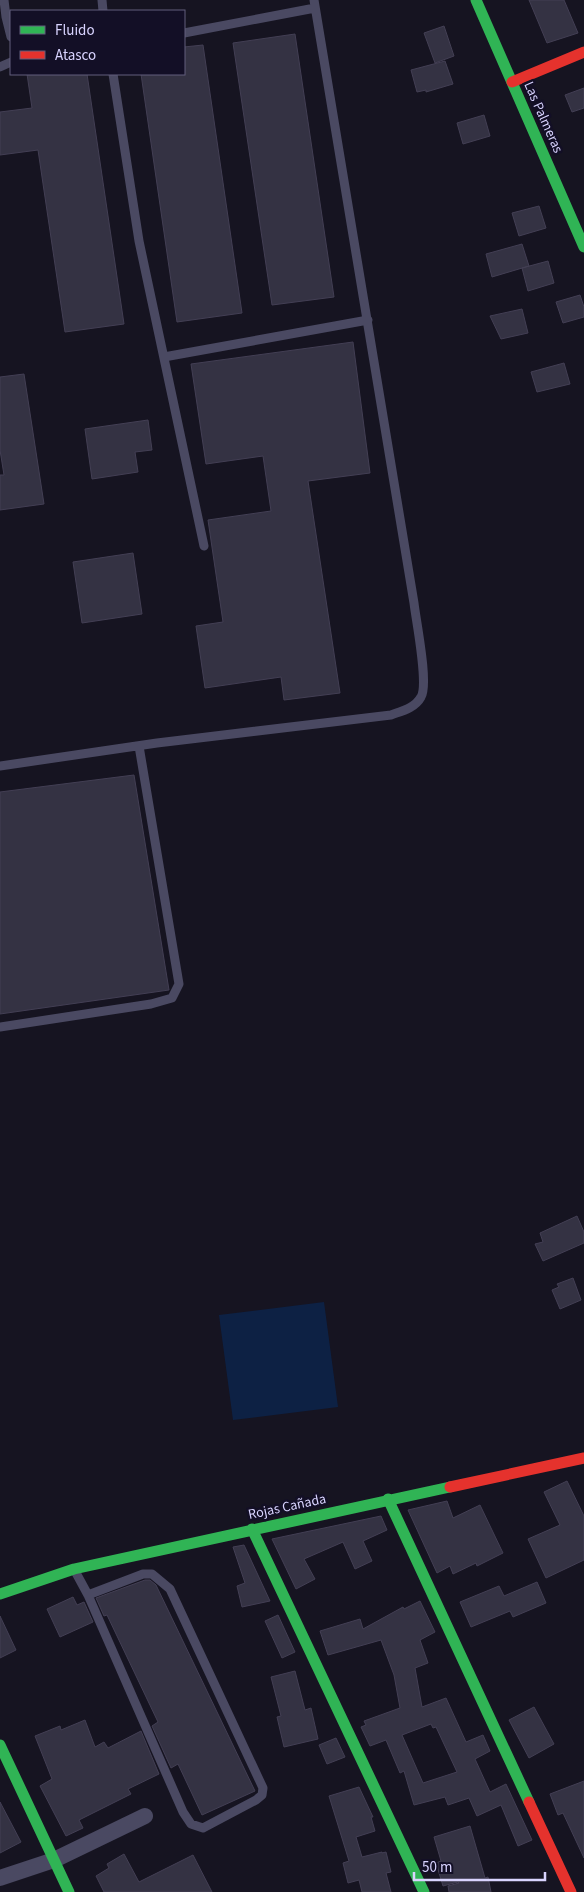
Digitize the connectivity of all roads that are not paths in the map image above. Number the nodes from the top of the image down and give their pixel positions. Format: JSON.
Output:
{"nodes":[{"id":1,"x":4,"y":0,"type":"edge"},
{"id":2,"x":476,"y":0,"type":"edge"},
{"id":3,"x":314,"y":4,"type":"edge"},
{"id":4,"x":10,"y":33,"type":"edge"},
{"id":5,"x":185,"y":33,"type":"edge"},
{"id":6,"x":584,"y":52,"type":"edge"},
{"id":7,"x":113,"y":75,"type":"edge"},
{"id":8,"x":512,"y":82,"type":"junction"},
{"id":9,"x":584,"y":247,"type":"edge"},
{"id":10,"x":368,"y":320,"type":"junction"},
{"id":11,"x":164,"y":357,"type":"junction"},
{"id":12,"x":204,"y":546,"type":"dead end"},
{"id":13,"x":140,"y":746,"type":"junction"},
{"id":14,"x":0,"y":766,"type":"edge"},
{"id":15,"x":0,"y":1028,"type":"edge"},
{"id":16,"x":584,"y":1458,"type":"edge"},
{"id":17,"x":388,"y":1499,"type":"junction"},
{"id":18,"x":252,"y":1529,"type":"junction"},
{"id":19,"x":74,"y":1569,"type":"junction"},
{"id":20,"x":0,"y":1594,"type":"edge"},
{"id":21,"x":88,"y":1595,"type":"junction"},
{"id":22,"x":0,"y":1745,"type":"edge"},
{"id":23,"x":145,"y":1816,"type":"dead end"},
{"id":24,"x":54,"y":1860,"type":"junction"},
{"id":25,"x":0,"y":1878,"type":"edge"},
{"id":26,"x":69,"y":1892,"type":"edge"},
{"id":27,"x":424,"y":1892,"type":"edge"},
{"id":28,"x":571,"y":1892,"type":"edge"}],
"edges":[{"from":1,"to":4,"type":"lane"},
{"from":2,"to":8,"type":"street","name":"Las Palmeras"},
{"from":3,"to":5,"type":"lane"},
{"from":3,"to":10,"type":"lane"},
{"from":6,"to":8,"type":"street"},
{"from":7,"to":11,"type":"lane"},
{"from":8,"to":9,"type":"street","name":"Las Palmeras"},
{"from":10,"to":11,"type":"lane"},
{"from":10,"to":13,"type":"lane"},
{"from":11,"to":12,"type":"lane"},
{"from":13,"to":14,"type":"lane"},
{"from":13,"to":15,"type":"lane"},
{"from":16,"to":17,"type":"street","name":"Rojas Cañada"},
{"from":17,"to":18,"type":"street","name":"Rojas Cañada"},
{"from":17,"to":28,"type":"street"},
{"from":18,"to":19,"type":"street","name":"Rojas Cañada"},
{"from":18,"to":27,"type":"street"},
{"from":19,"to":20,"type":"street","name":"Rojas Cañada"},
{"from":19,"to":21,"type":"lane"},
{"from":21,"to":21,"type":"lane"},
{"from":22,"to":24,"type":"street"},
{"from":23,"to":24,"type":"street"},
{"from":24,"to":25,"type":"street"},
{"from":24,"to":26,"type":"street"}]}
